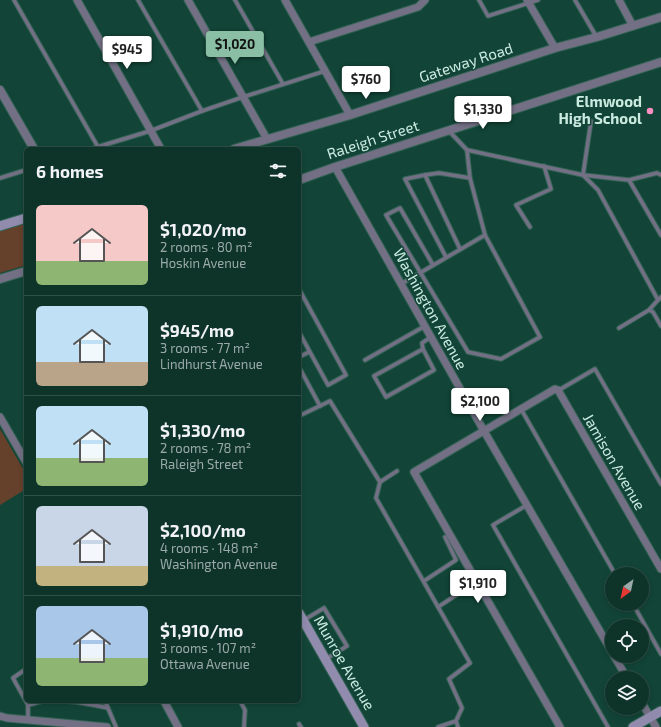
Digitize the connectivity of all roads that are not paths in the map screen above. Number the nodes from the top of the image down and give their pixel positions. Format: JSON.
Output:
{"nodes":[{"id":1,"x":14,"y":0,"type":"edge"},
{"id":2,"x":77,"y":0,"type":"edge"},
{"id":3,"x":138,"y":0,"type":"edge"},
{"id":4,"x":188,"y":0,"type":"edge"},
{"id":5,"x":235,"y":0,"type":"edge"},
{"id":6,"x":285,"y":0,"type":"edge"},
{"id":7,"x":425,"y":0,"type":"edge"},
{"id":8,"x":479,"y":0,"type":"edge"},
{"id":9,"x":538,"y":0,"type":"edge"},
{"id":10,"x":575,"y":0,"type":"edge"},
{"id":11,"x":619,"y":0,"type":"edge"},
{"id":12,"x":528,"y":2,"type":"edge"},
{"id":13,"x":661,"y":17,"type":"edge"},
{"id":14,"x":633,"y":26,"type":"junction"},
{"id":15,"x":597,"y":37,"type":"junction"},
{"id":16,"x":309,"y":42,"type":"junction"},
{"id":17,"x":555,"y":48,"type":"junction"},
{"id":18,"x":661,"y":62,"type":"edge"},
{"id":19,"x":325,"y":71,"type":"junction"},
{"id":20,"x":283,"y":84,"type":"junction"},
{"id":21,"x":0,"y":90,"type":"edge"},
{"id":22,"x":243,"y":97,"type":"junction"},
{"id":23,"x":202,"y":110,"type":"junction"},
{"id":24,"x":350,"y":115,"type":"junction"},
{"id":25,"x":590,"y":121,"type":"dead end"},
{"id":26,"x":449,"y":130,"type":"junction"},
{"id":27,"x":150,"y":131,"type":"junction"},
{"id":28,"x":267,"y":139,"type":"junction"},
{"id":29,"x":33,"y":147,"type":"edge"},
{"id":30,"x":98,"y":147,"type":"joint"},
{"id":31,"x":160,"y":147,"type":"edge"},
{"id":32,"x":241,"y":147,"type":"edge"},
{"id":33,"x":467,"y":150,"type":"junction"},
{"id":34,"x":335,"y":166,"type":"junction"},
{"id":35,"x":544,"y":166,"type":"junction"},
{"id":36,"x":24,"y":171,"type":"edge"},
{"id":37,"x":425,"y":175,"type":"junction"},
{"id":38,"x":583,"y":175,"type":"junction"},
{"id":39,"x":661,"y":175,"type":"edge"},
{"id":40,"x":0,"y":178,"type":"edge"},
{"id":41,"x":470,"y":178,"type":"junction"},
{"id":42,"x":301,"y":179,"type":"edge"},
{"id":43,"x":628,"y":180,"type":"junction"},
{"id":44,"x":24,"y":219,"type":"edge"},
{"id":45,"x":0,"y":226,"type":"edge"},
{"id":46,"x":530,"y":227,"type":"dead end"},
{"id":47,"x":485,"y":235,"type":"junction"},
{"id":48,"x":661,"y":235,"type":"edge"},
{"id":49,"x":460,"y":249,"type":"junction"},
{"id":50,"x":446,"y":257,"type":"junction"},
{"id":51,"x":433,"y":265,"type":"junction"},
{"id":52,"x":24,"y":272,"type":"edge"},
{"id":53,"x":420,"y":272,"type":"junction"},
{"id":54,"x":0,"y":279,"type":"edge"},
{"id":55,"x":401,"y":284,"type":"junction"},
{"id":56,"x":301,"y":293,"type":"edge"},
{"id":57,"x":659,"y":298,"type":"edge"},
{"id":58,"x":649,"y":310,"type":"junction"},
{"id":59,"x":425,"y":326,"type":"junction"},
{"id":60,"x":661,"y":326,"type":"edge"},
{"id":61,"x":619,"y":328,"type":"dead end"},
{"id":62,"x":301,"y":336,"type":"edge"},
{"id":63,"x":431,"y":337,"type":"junction"},
{"id":64,"x":423,"y":349,"type":"junction"},
{"id":65,"x":309,"y":352,"type":"junction"},
{"id":66,"x":301,"y":356,"type":"edge"},
{"id":67,"x":365,"y":360,"type":"dead end"},
{"id":68,"x":301,"y":371,"type":"edge"},
{"id":69,"x":557,"y":390,"type":"junction"},
{"id":70,"x":320,"y":406,"type":"junction"},
{"id":71,"x":521,"y":409,"type":"junction"},
{"id":72,"x":301,"y":415,"type":"edge"},
{"id":73,"x":0,"y":417,"type":"edge"},
{"id":74,"x":484,"y":431,"type":"junction"},
{"id":75,"x":24,"y":459,"type":"edge"},
{"id":76,"x":397,"y":471,"type":"dead end"},
{"id":77,"x":380,"y":482,"type":"junction"},
{"id":78,"x":661,"y":484,"type":"edge"},
{"id":79,"x":527,"y":505,"type":"junction"},
{"id":80,"x":445,"y":537,"type":"dead end"},
{"id":81,"x":611,"y":567,"type":"edge"},
{"id":82,"x":661,"y":569,"type":"edge"},
{"id":83,"x":424,"y":581,"type":"junction"},
{"id":84,"x":464,"y":590,"type":"dead end"},
{"id":85,"x":438,"y":607,"type":"junction"},
{"id":86,"x":637,"y":611,"type":"edge"},
{"id":87,"x":301,"y":617,"type":"edge"},
{"id":88,"x":605,"y":640,"type":"edge"},
{"id":89,"x":661,"y":654,"type":"edge"},
{"id":90,"x":325,"y":660,"type":"junction"},
{"id":91,"x":24,"y":671,"type":"edge"},
{"id":92,"x":24,"y":698,"type":"edge"},
{"id":93,"x":36,"y":703,"type":"edge"},
{"id":94,"x":90,"y":703,"type":"edge"},
{"id":95,"x":106,"y":703,"type":"edge"},
{"id":96,"x":165,"y":703,"type":"edge"},
{"id":97,"x":241,"y":703,"type":"edge"},
{"id":98,"x":28,"y":705,"type":"joint"},
{"id":99,"x":108,"y":708,"type":"junction"},
{"id":100,"x":661,"y":711,"type":"edge"},
{"id":101,"x":0,"y":716,"type":"edge"},
{"id":102,"x":650,"y":717,"type":"junction"},
{"id":103,"x":28,"y":720,"type":"junction"},
{"id":104,"x":456,"y":721,"type":"junction"},
{"id":105,"x":107,"y":727,"type":"edge"},
{"id":106,"x":116,"y":727,"type":"edge"},
{"id":107,"x":178,"y":727,"type":"edge"},
{"id":108,"x":244,"y":727,"type":"edge"},
{"id":109,"x":364,"y":727,"type":"edge"},
{"id":110,"x":438,"y":727,"type":"edge"},
{"id":111,"x":458,"y":727,"type":"edge"},
{"id":112,"x":560,"y":727,"type":"edge"},
{"id":113,"x":608,"y":727,"type":"edge"},
{"id":114,"x":633,"y":727,"type":"edge"},
{"id":115,"x":656,"y":727,"type":"edge"}],
"edges":[{"from":1,"to":30,"type":"lane"},
{"from":2,"to":27,"type":"street"},
{"from":3,"to":23,"type":"lane"},
{"from":4,"to":22,"type":"street"},
{"from":5,"to":20,"type":"lane"},
{"from":6,"to":16,"type":"street"},
{"from":7,"to":16,"type":"street"},
{"from":8,"to":12,"type":"lane"},
{"from":9,"to":12,"type":"lane"},
{"from":10,"to":15,"type":"lane"},
{"from":11,"to":14,"type":"street"},
{"from":12,"to":17,"type":"street"},
{"from":13,"to":14,"type":"street","name":"Gateway Road"},
{"from":14,"to":15,"type":"street","name":"Gateway Road"},
{"from":15,"to":17,"type":"street","name":"Gateway Road"},
{"from":16,"to":19,"type":"street"},
{"from":17,"to":24,"type":"street","name":"Gateway Road"},
{"from":18,"to":26,"type":"street","name":"Raleigh Street"},
{"from":19,"to":20,"type":"lane"},
{"from":19,"to":24,"type":"street"},
{"from":20,"to":22,"type":"lane"},
{"from":21,"to":29,"type":"street"},
{"from":22,"to":23,"type":"lane"},
{"from":22,"to":28,"type":"street"},
{"from":23,"to":27,"type":"lane"},
{"from":24,"to":28,"type":"street","name":"Gateway Road"},
{"from":25,"to":38,"type":"lane"},
{"from":26,"to":33,"type":"lane"},
{"from":26,"to":34,"type":"street","name":"Raleigh Street"},
{"from":27,"to":30,"type":"lane"},
{"from":27,"to":31,"type":"street"},
{"from":28,"to":32,"type":"street","name":"Gateway Road"},
{"from":33,"to":35,"type":"lane"},
{"from":33,"to":41,"type":"lane"},
{"from":34,"to":42,"type":"street","name":"Raleigh Street"},
{"from":34,"to":55,"type":"street","name":"Washington Avenue"},
{"from":35,"to":38,"type":"lane"},
{"from":35,"to":46,"type":"lane"},
{"from":36,"to":40,"type":"lane"},
{"from":37,"to":41,"type":"lane"},
{"from":37,"to":49,"type":"lane"},
{"from":37,"to":50,"type":"lane"},
{"from":38,"to":43,"type":"lane"},
{"from":38,"to":57,"type":"lane"},
{"from":39,"to":43,"type":"lane"},
{"from":41,"to":47,"type":"lane"},
{"from":43,"to":48,"type":"lane"},
{"from":44,"to":45,"type":"main road"},
{"from":47,"to":49,"type":"lane"},
{"from":47,"to":53,"type":"lane"},
{"from":49,"to":50,"type":"lane"},
{"from":50,"to":51,"type":"lane"},
{"from":51,"to":53,"type":"lane"},
{"from":51,"to":53,"type":"lane"},
{"from":52,"to":54,"type":"street"},
{"from":53,"to":55,"type":"lane"},
{"from":55,"to":59,"type":"street","name":"Washington Avenue"},
{"from":56,"to":65,"type":"lane"},
{"from":57,"to":58,"type":"lane"},
{"from":58,"to":60,"type":"lane"},
{"from":58,"to":61,"type":"lane"},
{"from":59,"to":63,"type":"street","name":"Washington Avenue"},
{"from":59,"to":67,"type":"lane"},
{"from":62,"to":65,"type":"lane"},
{"from":63,"to":64,"type":"lane"},
{"from":63,"to":74,"type":"street","name":"Washington Avenue"},
{"from":64,"to":64,"type":"lane"},
{"from":65,"to":66,"type":"lane"},
{"from":68,"to":70,"type":"lane"},
{"from":69,"to":71,"type":"street"},
{"from":69,"to":78,"type":"lane"},
{"from":69,"to":82,"type":"street","name":"Jamison Avenue"},
{"from":70,"to":72,"type":"lane"},
{"from":70,"to":77,"type":"lane"},
{"from":71,"to":74,"type":"street"},
{"from":71,"to":81,"type":"lane"},
{"from":73,"to":75,"type":"street"},
{"from":74,"to":79,"type":"street","name":"Washington Avenue"},
{"from":74,"to":112,"type":"street"},
{"from":76,"to":77,"type":"lane"},
{"from":77,"to":83,"type":"lane"},
{"from":79,"to":88,"type":"street","name":"Washington Avenue"},
{"from":79,"to":113,"type":"lane"},
{"from":80,"to":83,"type":"lane"},
{"from":83,"to":85,"type":"lane"},
{"from":84,"to":85,"type":"lane"},
{"from":85,"to":104,"type":"lane"},
{"from":86,"to":89,"type":"lane"},
{"from":87,"to":90,"type":"main road","name":"Munroe Avenue"},
{"from":87,"to":90,"type":"lane"},
{"from":90,"to":109,"type":"main road","name":"Munroe Avenue"},
{"from":91,"to":92,"type":"lane"},
{"from":93,"to":98,"type":"lane"},
{"from":94,"to":99,"type":"lane"},
{"from":95,"to":99,"type":"lane"},
{"from":96,"to":107,"type":"street"},
{"from":97,"to":108,"type":"lane"},
{"from":98,"to":103,"type":"lane"},
{"from":99,"to":106,"type":"lane"},
{"from":100,"to":102,"type":"main road"},
{"from":101,"to":103,"type":"street"},
{"from":102,"to":114,"type":"main road"},
{"from":102,"to":115,"type":"street"},
{"from":103,"to":105,"type":"street"},
{"from":104,"to":110,"type":"lane"},
{"from":104,"to":111,"type":"lane"}]}
